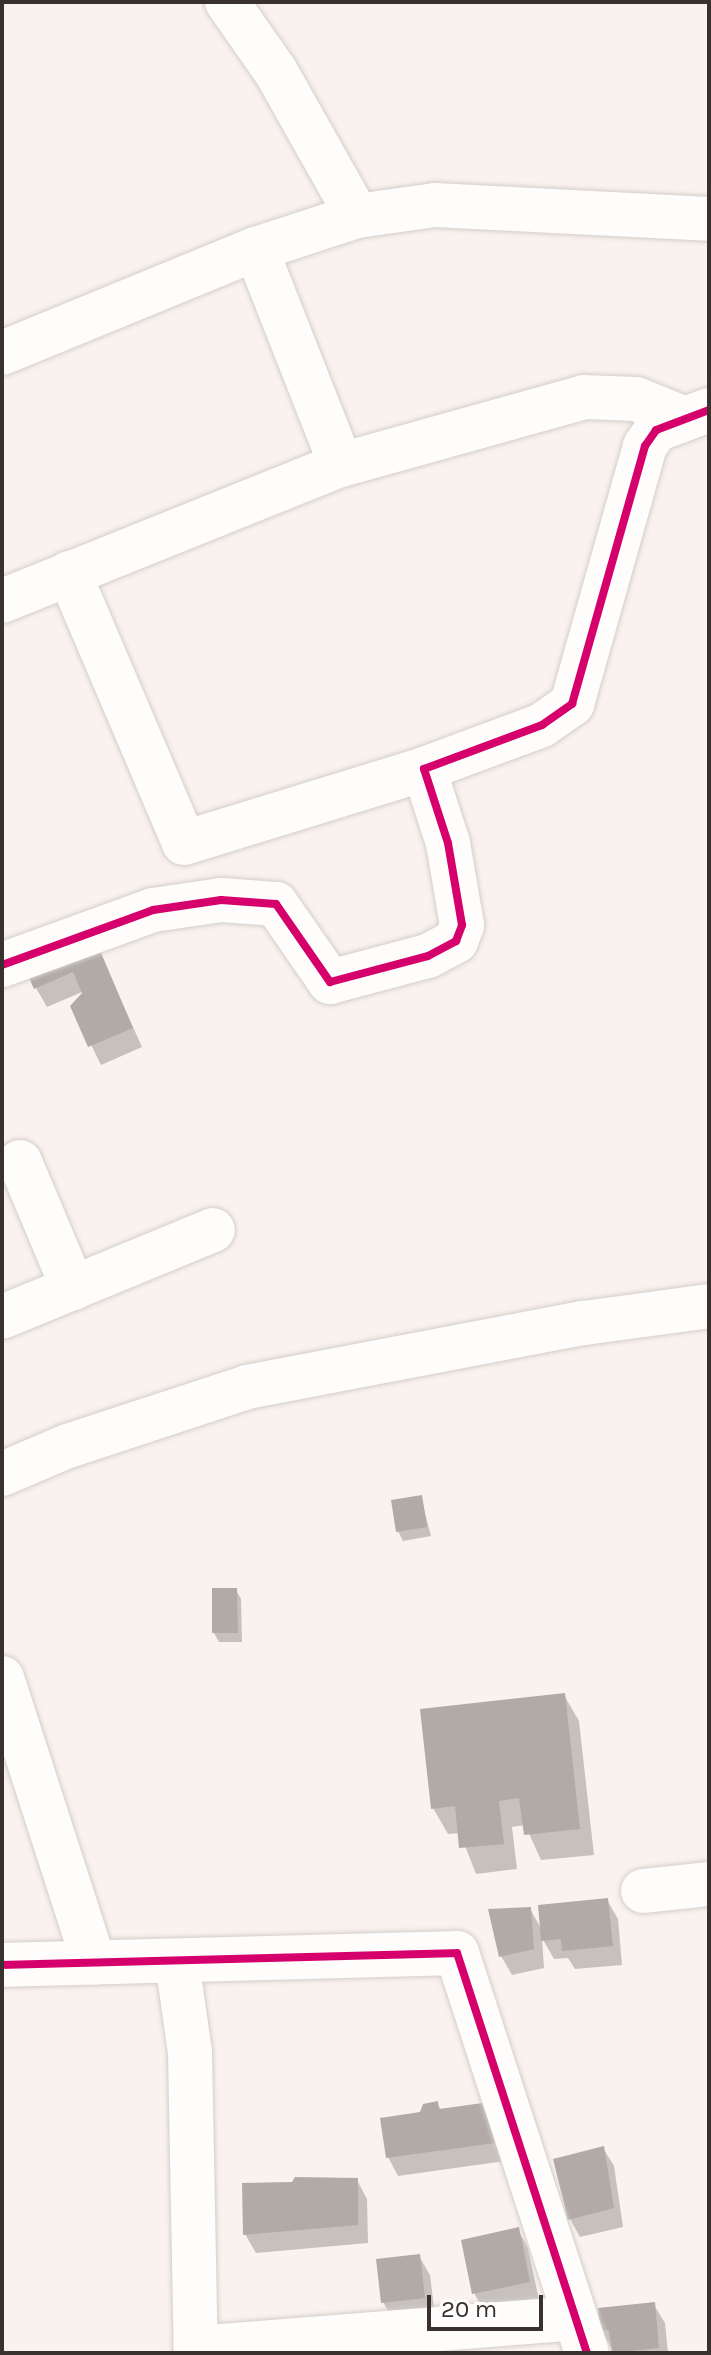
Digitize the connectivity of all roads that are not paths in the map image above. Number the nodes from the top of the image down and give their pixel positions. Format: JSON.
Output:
{"nodes":[{"id":1,"x":227,"y":2,"type":"edge"},
{"id":2,"x":357,"y":216,"type":"junction"},
{"id":3,"x":709,"y":219,"type":"edge"},
{"id":4,"x":256,"y":249,"type":"junction"},
{"id":5,"x":2,"y":353,"type":"edge"},
{"id":6,"x":696,"y":414,"type":"edge"},
{"id":7,"x":341,"y":465,"type":"junction"},
{"id":8,"x":69,"y":573,"type":"junction"},
{"id":9,"x":2,"y":601,"type":"edge"},
{"id":10,"x":424,"y":769,"type":"junction"},
{"id":11,"x":2,"y":965,"type":"edge"},
{"id":12,"x":20,"y":1162,"type":"dead end"},
{"id":13,"x":213,"y":1230,"type":"dead end"},
{"id":14,"x":73,"y":1288,"type":"junction"},
{"id":15,"x":709,"y":1306,"type":"edge"},
{"id":16,"x":2,"y":1317,"type":"edge"},
{"id":17,"x":2,"y":1474,"type":"edge"},
{"id":18,"x":2,"y":1678,"type":"edge"},
{"id":19,"x":709,"y":1884,"type":"edge"},
{"id":20,"x":643,"y":1891,"type":"dead end"},
{"id":21,"x":177,"y":1961,"type":"junction"},
{"id":22,"x":94,"y":1963,"type":"junction"},
{"id":23,"x":2,"y":1965,"type":"edge"},
{"id":24,"x":581,"y":2335,"type":"edge"},
{"id":25,"x":196,"y":2351,"type":"edge"}],
"edges":[{"from":1,"to":2,"type":"street"},
{"from":2,"to":3,"type":"street"},
{"from":2,"to":4,"type":"street"},
{"from":4,"to":5,"type":"street"},
{"from":4,"to":7,"type":"street"},
{"from":6,"to":7,"type":"street"},
{"from":6,"to":10,"type":"street"},
{"from":7,"to":8,"type":"street"},
{"from":8,"to":9,"type":"street"},
{"from":8,"to":10,"type":"street"},
{"from":10,"to":11,"type":"street"},
{"from":12,"to":14,"type":"street"},
{"from":13,"to":14,"type":"street"},
{"from":14,"to":16,"type":"street"},
{"from":15,"to":17,"type":"street"},
{"from":18,"to":22,"type":"street"},
{"from":19,"to":20,"type":"street"},
{"from":21,"to":22,"type":"street"},
{"from":21,"to":24,"type":"street"},
{"from":21,"to":25,"type":"street"},
{"from":22,"to":23,"type":"street"},
{"from":24,"to":25,"type":"street"}]}
